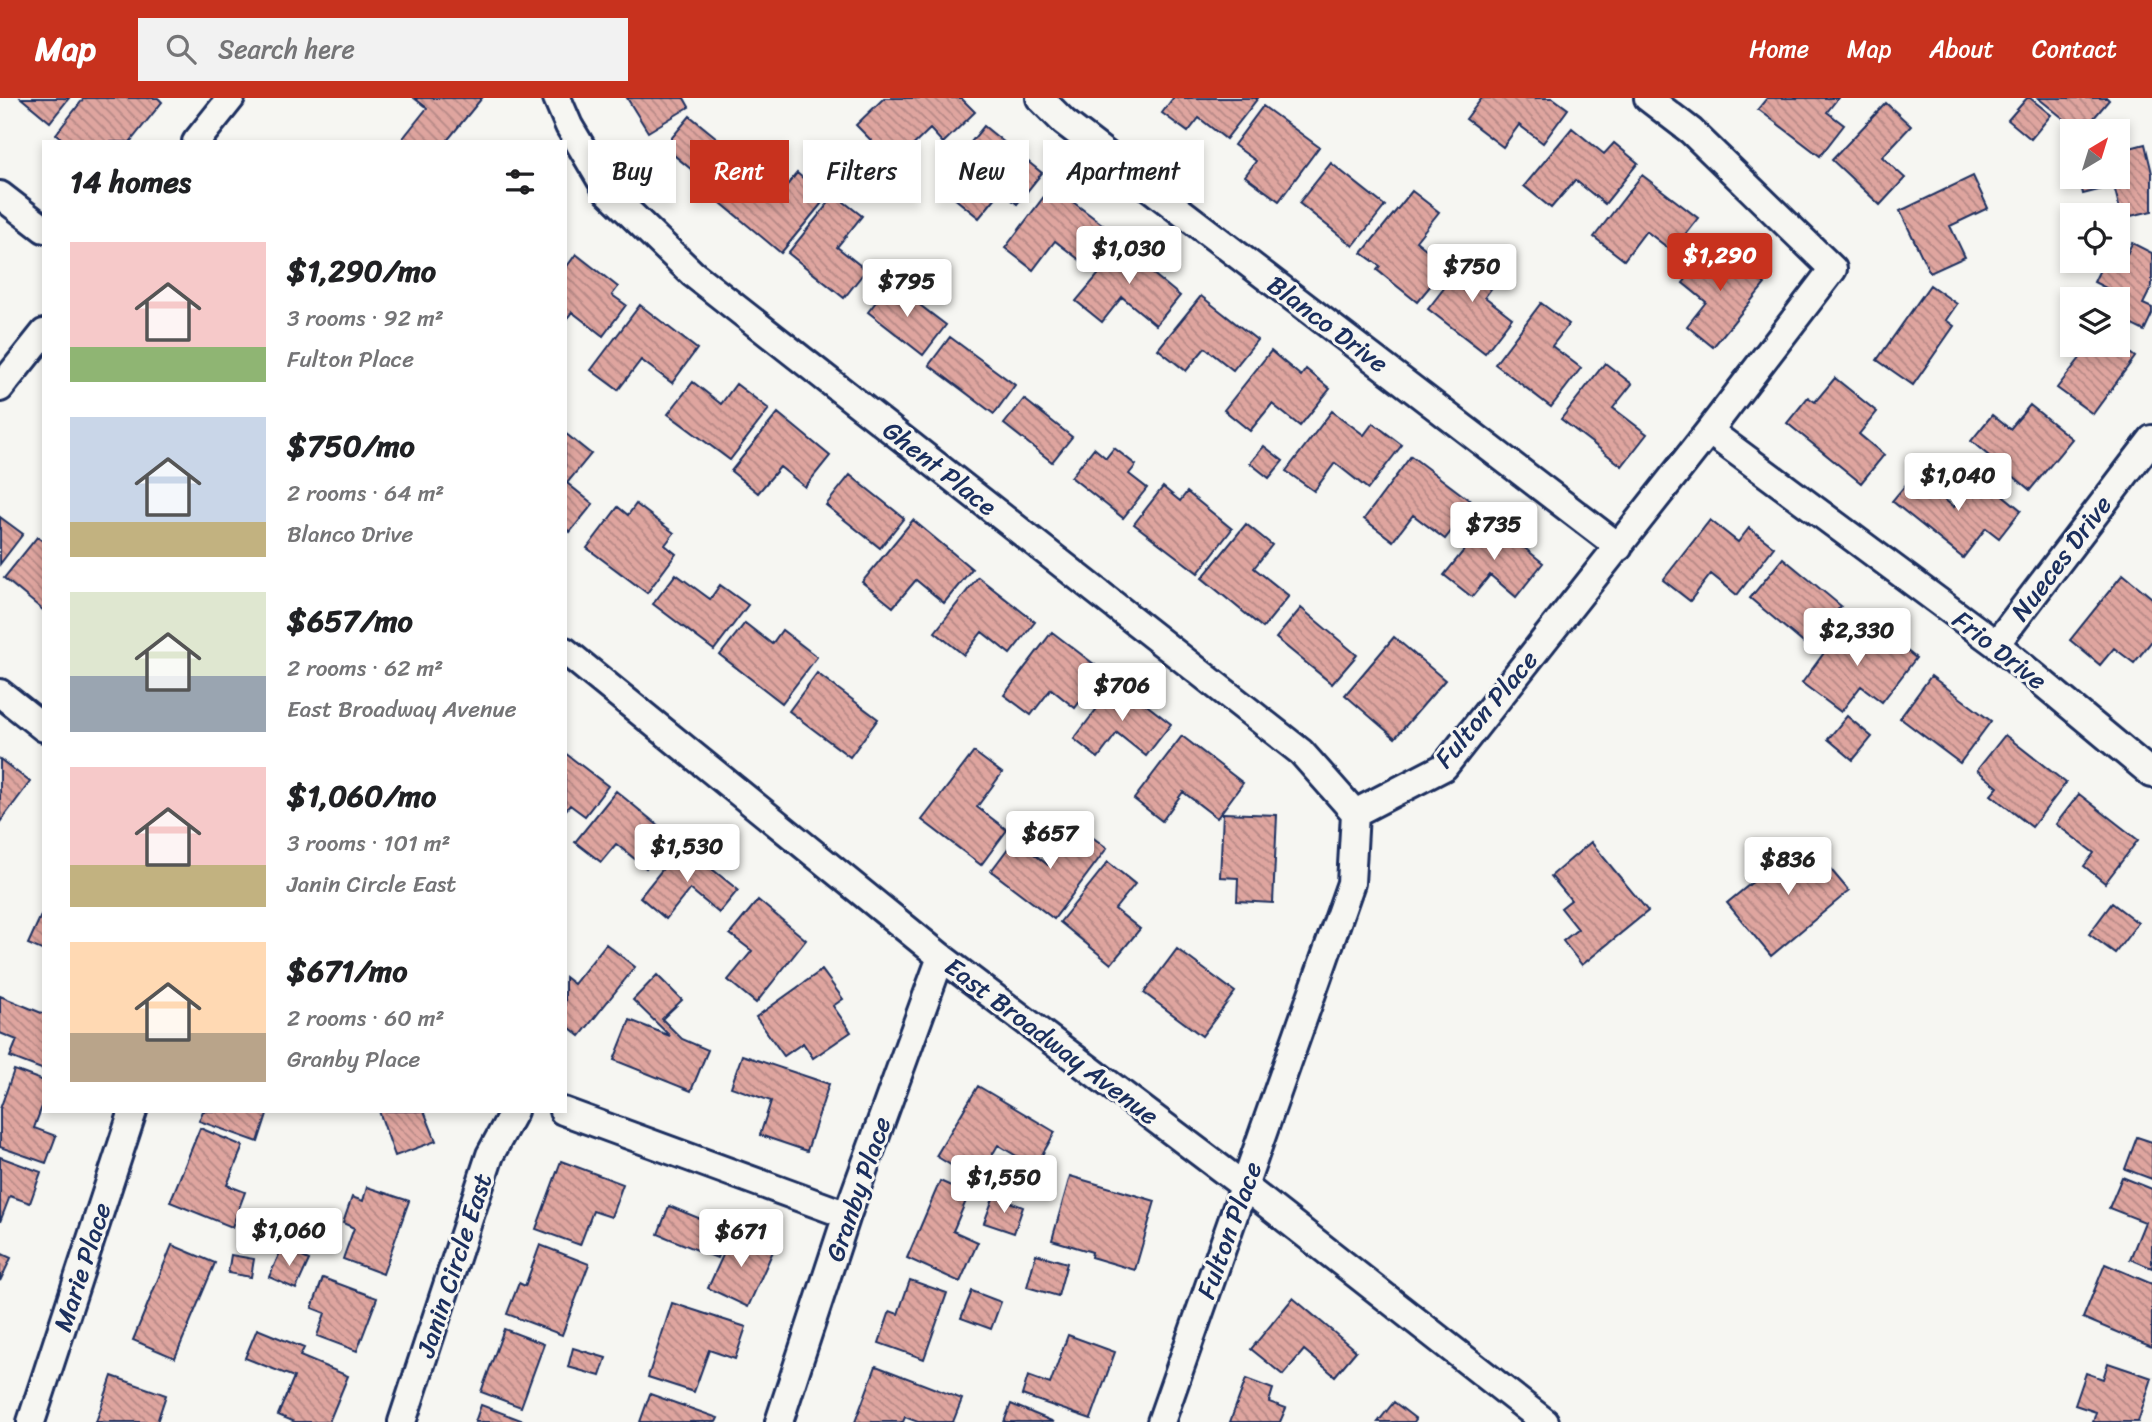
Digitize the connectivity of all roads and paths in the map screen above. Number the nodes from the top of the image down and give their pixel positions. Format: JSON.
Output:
{"nodes":[{"id":1,"x":231,"y":98,"type":"edge"},
{"id":2,"x":557,"y":98,"type":"edge"},
{"id":3,"x":1040,"y":98,"type":"edge"},
{"id":4,"x":1648,"y":98,"type":"edge"},
{"id":5,"x":198,"y":140,"type":"edge"},
{"id":6,"x":0,"y":195,"type":"edge"},
{"id":7,"x":42,"y":227,"type":"edge"},
{"id":8,"x":42,"y":336,"type":"edge"},
{"id":9,"x":0,"y":388,"type":"edge"},
{"id":10,"x":1709,"y":431,"type":"junction"},
{"id":11,"x":2152,"y":439,"type":"edge"},
{"id":12,"x":1619,"y":547,"type":"junction"},
{"id":13,"x":1996,"y":644,"type":"junction"},
{"id":14,"x":567,"y":653,"type":"edge"},
{"id":15,"x":0,"y":692,"type":"edge"},
{"id":16,"x":42,"y":726,"type":"edge"},
{"id":17,"x":2152,"y":774,"type":"edge"},
{"id":18,"x":1354,"y":813,"type":"junction"},
{"id":19,"x":941,"y":957,"type":"junction"},
{"id":20,"x":567,"y":1112,"type":"edge"},
{"id":21,"x":132,"y":1113,"type":"edge"},
{"id":22,"x":513,"y":1113,"type":"edge"},
{"id":23,"x":1244,"y":1186,"type":"junction"},
{"id":24,"x":847,"y":1215,"type":"junction"},
{"id":25,"x":31,"y":1422,"type":"edge"},
{"id":26,"x":402,"y":1422,"type":"edge"},
{"id":27,"x":779,"y":1422,"type":"edge"},
{"id":28,"x":1161,"y":1422,"type":"edge"},
{"id":29,"x":1545,"y":1422,"type":"edge"}],
"edges":[{"from":1,"to":5,"type":"street"},
{"from":2,"to":18,"type":"street","name":"Ghent Place"},
{"from":3,"to":12,"type":"street","name":"Blanco Drive"},
{"from":4,"to":10,"type":"street","name":"Fulton Place"},
{"from":6,"to":7,"type":"street"},
{"from":8,"to":9,"type":"street"},
{"from":10,"to":12,"type":"street","name":"Fulton Place"},
{"from":10,"to":13,"type":"street","name":"Frio Drive"},
{"from":11,"to":13,"type":"street","name":"Nueces Drive"},
{"from":12,"to":18,"type":"street","name":"Fulton Place"},
{"from":13,"to":17,"type":"street","name":"Frio Drive"},
{"from":14,"to":19,"type":"street","name":"East Broadway Avenue"},
{"from":15,"to":16,"type":"street"},
{"from":18,"to":23,"type":"street","name":"Fulton Place"},
{"from":19,"to":23,"type":"street","name":"East Broadway Avenue"},
{"from":19,"to":24,"type":"street","name":"Granby Place"},
{"from":20,"to":24,"type":"street"},
{"from":21,"to":25,"type":"street","name":"Marie Place"},
{"from":22,"to":26,"type":"street","name":"Janin Circle East"},
{"from":23,"to":28,"type":"street","name":"Fulton Place"},
{"from":23,"to":29,"type":"street","name":"East Broadway Avenue"},
{"from":24,"to":27,"type":"street","name":"Granby Place"}]}
